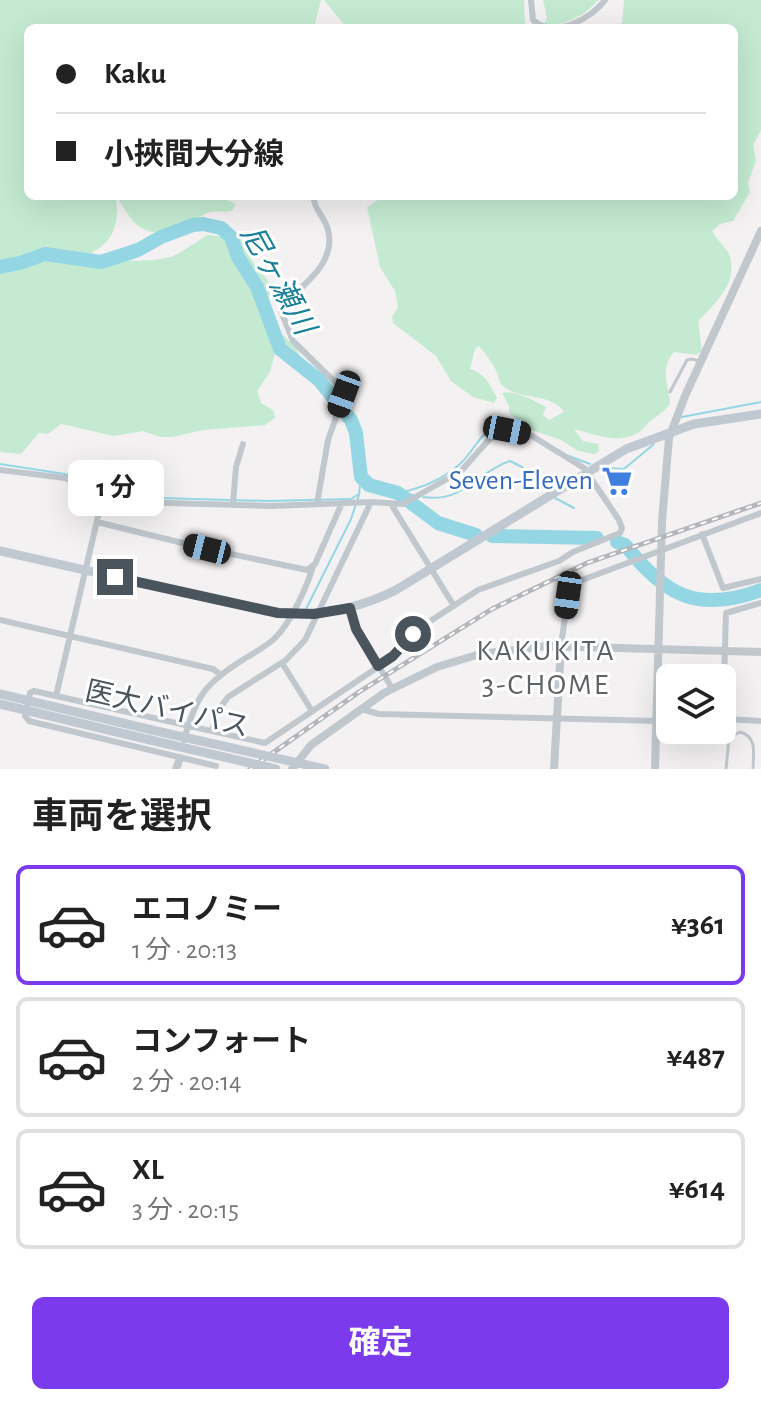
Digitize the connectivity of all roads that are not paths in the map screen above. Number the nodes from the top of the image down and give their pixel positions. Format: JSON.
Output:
{"nodes":[{"id":1,"x":531,"y":0,"type":"edge"},
{"id":2,"x":605,"y":0,"type":"edge"},
{"id":3,"x":539,"y":24,"type":"edge"},
{"id":4,"x":572,"y":24,"type":"edge"},
{"id":5,"x":314,"y":200,"type":"edge"},
{"id":6,"x":761,"y":231,"type":"edge"},
{"id":7,"x":700,"y":362,"type":"junction"},
{"id":8,"x":670,"y":392,"type":"dead end"},
{"id":9,"x":761,"y":414,"type":"edge"},
{"id":10,"x":671,"y":432,"type":"junction"},
{"id":11,"x":243,"y":444,"type":"dead end"},
{"id":12,"x":124,"y":465,"type":"dead end"},
{"id":13,"x":0,"y":470,"type":"edge"},
{"id":14,"x":588,"y":472,"type":"junction"},
{"id":15,"x":103,"y":495,"type":"junction"},
{"id":16,"x":122,"y":501,"type":"junction"},
{"id":17,"x":367,"y":502,"type":"junction"},
{"id":18,"x":342,"y":503,"type":"junction"},
{"id":19,"x":233,"y":504,"type":"junction"},
{"id":20,"x":317,"y":504,"type":"junction"},
{"id":21,"x":391,"y":504,"type":"junction"},
{"id":22,"x":761,"y":513,"type":"edge"},
{"id":23,"x":97,"y":522,"type":"junction"},
{"id":24,"x":702,"y":534,"type":"junction"},
{"id":25,"x":661,"y":548,"type":"junction"},
{"id":26,"x":0,"y":551,"type":"edge"},
{"id":27,"x":313,"y":566,"type":"junction"},
{"id":28,"x":432,"y":568,"type":"junction"},
{"id":29,"x":85,"y":570,"type":"junction"},
{"id":30,"x":761,"y":579,"type":"edge"},
{"id":31,"x":761,"y":603,"type":"edge"},
{"id":32,"x":454,"y":606,"type":"junction"},
{"id":33,"x":350,"y":608,"type":"junction"},
{"id":34,"x":298,"y":614,"type":"junction"},
{"id":35,"x":318,"y":614,"type":"junction"},
{"id":36,"x":0,"y":620,"type":"edge"},
{"id":37,"x":70,"y":637,"type":"junction"},
{"id":38,"x":561,"y":646,"type":"junction"},
{"id":39,"x":659,"y":649,"type":"junction"},
{"id":40,"x":724,"y":651,"type":"junction"},
{"id":41,"x":761,"y":652,"type":"edge"},
{"id":42,"x":282,"y":663,"type":"junction"},
{"id":43,"x":659,"y":664,"type":"edge"},
{"id":44,"x":378,"y":666,"type":"junction"},
{"id":45,"x":220,"y":674,"type":"junction"},
{"id":46,"x":392,"y":688,"type":"junction"},
{"id":47,"x":0,"y":694,"type":"edge"},
{"id":48,"x":56,"y":696,"type":"junction"},
{"id":49,"x":0,"y":704,"type":"edge"},
{"id":50,"x":27,"y":706,"type":"junction"},
{"id":51,"x":361,"y":709,"type":"junction"},
{"id":52,"x":312,"y":711,"type":"junction"},
{"id":53,"x":556,"y":718,"type":"junction"},
{"id":54,"x":656,"y":721,"type":"edge"},
{"id":55,"x":761,"y":721,"type":"edge"},
{"id":56,"x":188,"y":726,"type":"junction"},
{"id":57,"x":212,"y":731,"type":"junction"},
{"id":58,"x":151,"y":735,"type":"junction"},
{"id":59,"x":656,"y":744,"type":"edge"},
{"id":60,"x":180,"y":758,"type":"junction"},
{"id":61,"x":216,"y":766,"type":"dead end"},
{"id":62,"x":176,"y":769,"type":"edge"},
{"id":63,"x":276,"y":769,"type":"edge"},
{"id":64,"x":292,"y":769,"type":"edge"},
{"id":65,"x":325,"y":769,"type":"edge"},
{"id":66,"x":554,"y":769,"type":"edge"},
{"id":67,"x":655,"y":769,"type":"edge"},
{"id":68,"x":726,"y":769,"type":"edge"},
{"id":69,"x":753,"y":769,"type":"edge"}],
"edges":[{"from":1,"to":3,"type":"street"},
{"from":2,"to":4,"type":"street"},
{"from":5,"to":20,"type":"street"},
{"from":6,"to":7,"type":"street"},
{"from":7,"to":8,"type":"lane"},
{"from":7,"to":10,"type":"street"},
{"from":9,"to":10,"type":"main road"},
{"from":10,"to":14,"type":"main road"},
{"from":10,"to":25,"type":"street"},
{"from":11,"to":19,"type":"street"},
{"from":12,"to":16,"type":"street"},
{"from":13,"to":15,"type":"street"},
{"from":14,"to":21,"type":"street"},
{"from":14,"to":28,"type":"main road"},
{"from":14,"to":32,"type":"street"},
{"from":15,"to":16,"type":"street"},
{"from":15,"to":23,"type":"street"},
{"from":16,"to":19,"type":"street"},
{"from":17,"to":18,"type":"street"},
{"from":17,"to":21,"type":"street"},
{"from":17,"to":35,"type":"street"},
{"from":18,"to":20,"type":"street"},
{"from":18,"to":27,"type":"street"},
{"from":19,"to":20,"type":"street"},
{"from":21,"to":28,"type":"street"},
{"from":22,"to":24,"type":"street"},
{"from":23,"to":27,"type":"street"},
{"from":23,"to":29,"type":"street"},
{"from":24,"to":25,"type":"street"},
{"from":24,"to":30,"type":"street"},
{"from":25,"to":38,"type":"street"},
{"from":25,"to":39,"type":"street"},
{"from":26,"to":29,"type":"main road"},
{"from":27,"to":34,"type":"street"},
{"from":28,"to":32,"type":"street"},
{"from":28,"to":33,"type":"main road"},
{"from":29,"to":34,"type":"main road"},
{"from":29,"to":37,"type":"street"},
{"from":31,"to":40,"type":"street"},
{"from":32,"to":44,"type":"street"},
{"from":33,"to":35,"type":"main road"},
{"from":33,"to":44,"type":"street"},
{"from":34,"to":35,"type":"main road"},
{"from":34,"to":45,"type":"street"},
{"from":35,"to":42,"type":"street"},
{"from":36,"to":37,"type":"street"},
{"from":37,"to":45,"type":"street"},
{"from":37,"to":48,"type":"street"},
{"from":38,"to":39,"type":"street"},
{"from":38,"to":46,"type":"street"},
{"from":38,"to":53,"type":"street"},
{"from":39,"to":40,"type":"street"},
{"from":39,"to":43,"type":"street"},
{"from":40,"to":41,"type":"street"},
{"from":40,"to":55,"type":"street"},
{"from":42,"to":52,"type":"street"},
{"from":42,"to":57,"type":"street"},
{"from":44,"to":46,"type":"street"},
{"from":44,"to":52,"type":"street"},
{"from":45,"to":56,"type":"street"},
{"from":46,"to":51,"type":"street"},
{"from":47,"to":50,"type":"main road","name":"医大バイパス"},
{"from":48,"to":50,"type":"street"},
{"from":48,"to":56,"type":"street"},
{"from":49,"to":50,"type":"main road","name":"医大バイパス"},
{"from":50,"to":58,"type":"main road","name":"医大バイパス"},
{"from":50,"to":60,"type":"street"},
{"from":51,"to":53,"type":"street"},
{"from":51,"to":64,"type":"street"},
{"from":52,"to":57,"type":"street"},
{"from":53,"to":54,"type":"street"},
{"from":53,"to":66,"type":"street"},
{"from":56,"to":57,"type":"street"},
{"from":56,"to":60,"type":"street"},
{"from":58,"to":63,"type":"main road","name":"医大バイパス","bridge":true},
{"from":58,"to":65,"type":"main road","name":"医大バイパス","bridge":true},
{"from":59,"to":67,"type":"street"},
{"from":60,"to":61,"type":"street"},
{"from":60,"to":62,"type":"street"},
{"from":68,"to":69,"type":"lane"}]}
